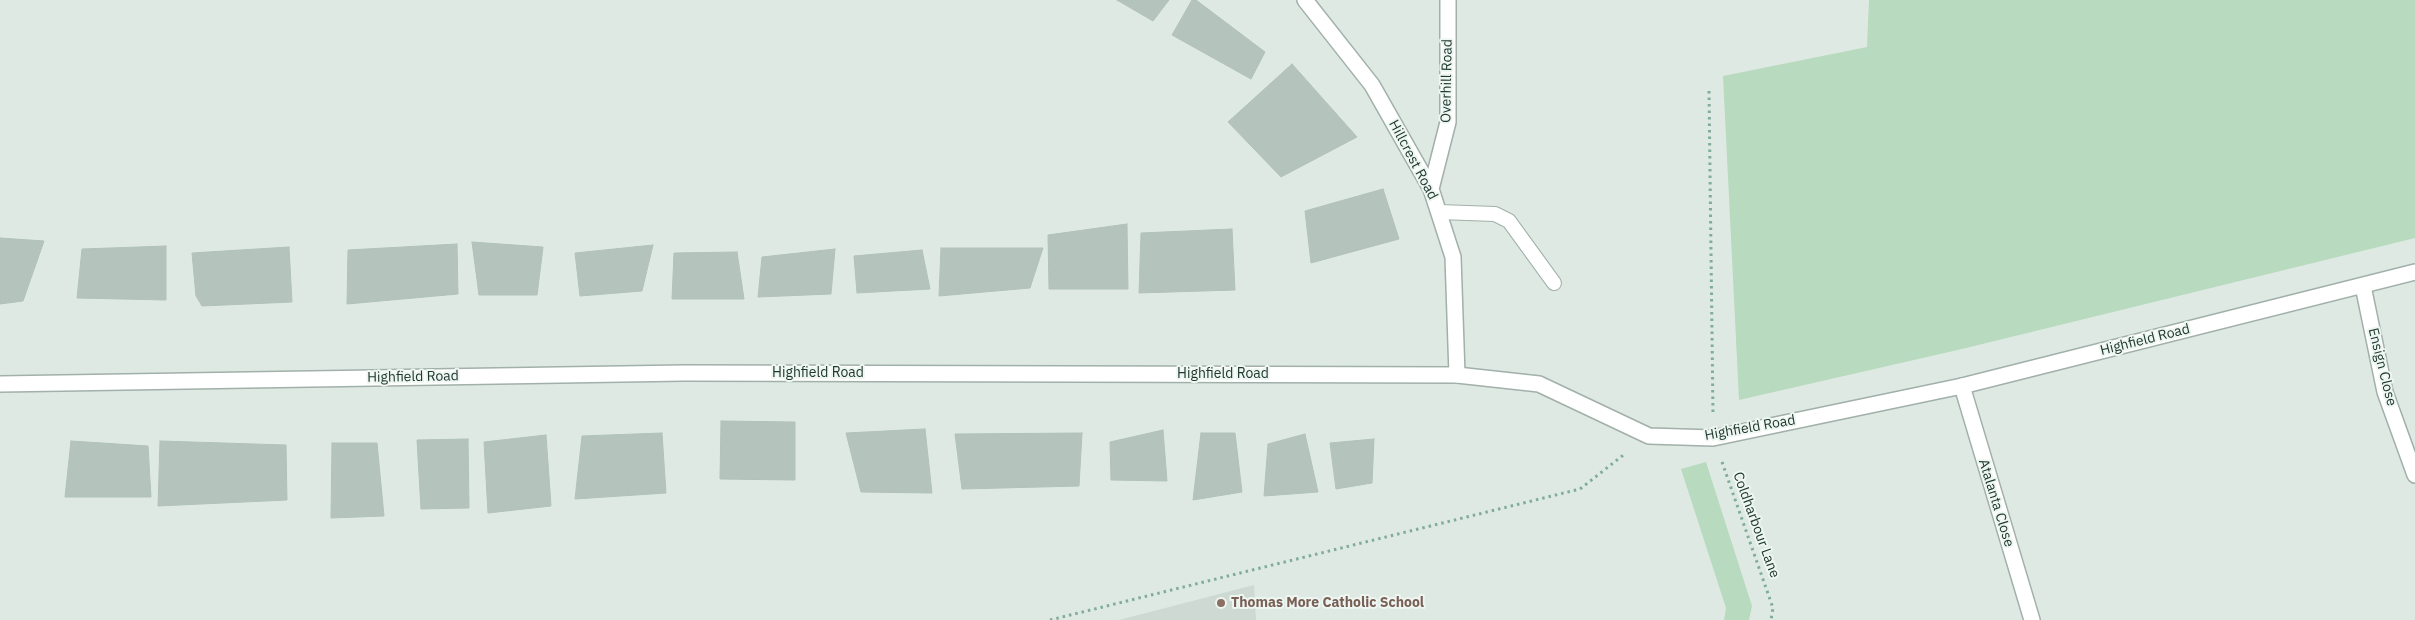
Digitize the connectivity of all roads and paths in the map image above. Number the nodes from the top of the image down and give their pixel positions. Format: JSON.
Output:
{"nodes":[{"id":1,"x":1305,"y":0,"type":"edge"},
{"id":2,"x":1448,"y":0,"type":"edge"},
{"id":3,"x":1709,"y":91,"type":"dead end"},
{"id":4,"x":1431,"y":190,"type":"junction"},
{"id":5,"x":1438,"y":212,"type":"junction"},
{"id":6,"x":2415,"y":272,"type":"edge"},
{"id":7,"x":1554,"y":282,"type":"dead end"},
{"id":8,"x":2363,"y":286,"type":"junction"},
{"id":9,"x":1457,"y":375,"type":"junction"},
{"id":10,"x":0,"y":384,"type":"edge"},
{"id":11,"x":1962,"y":386,"type":"junction"},
{"id":12,"x":1648,"y":436,"type":"junction"},
{"id":13,"x":1713,"y":438,"type":"junction"},
{"id":14,"x":2415,"y":475,"type":"edge"},
{"id":15,"x":1050,"y":620,"type":"edge"},
{"id":16,"x":1770,"y":620,"type":"edge"},
{"id":17,"x":2032,"y":620,"type":"edge"}],
"edges":[{"from":1,"to":4,"type":"street","name":"Hillcrest Road"},
{"from":2,"to":4,"type":"street","name":"Overhill Road"},
{"from":3,"to":13,"type":"path","name":"Coldharbour Lane"},
{"from":4,"to":5,"type":"street","name":"Hillcrest Road"},
{"from":5,"to":7,"type":"lane"},
{"from":5,"to":9,"type":"street","name":"Hillcrest Road"},
{"from":6,"to":8,"type":"street","name":"Highfield Road"},
{"from":8,"to":11,"type":"street","name":"Highfield Road"},
{"from":8,"to":14,"type":"street","name":"Ensign Close"},
{"from":9,"to":10,"type":"street","name":"Highfield Road"},
{"from":9,"to":12,"type":"street","name":"Highfield Road"},
{"from":11,"to":13,"type":"street","name":"Highfield Road"},
{"from":11,"to":17,"type":"street","name":"Atalanta Close"},
{"from":12,"to":13,"type":"street","name":"Highfield Road"},
{"from":12,"to":15,"type":"path"},
{"from":13,"to":16,"type":"path","name":"Coldharbour Lane"}]}
